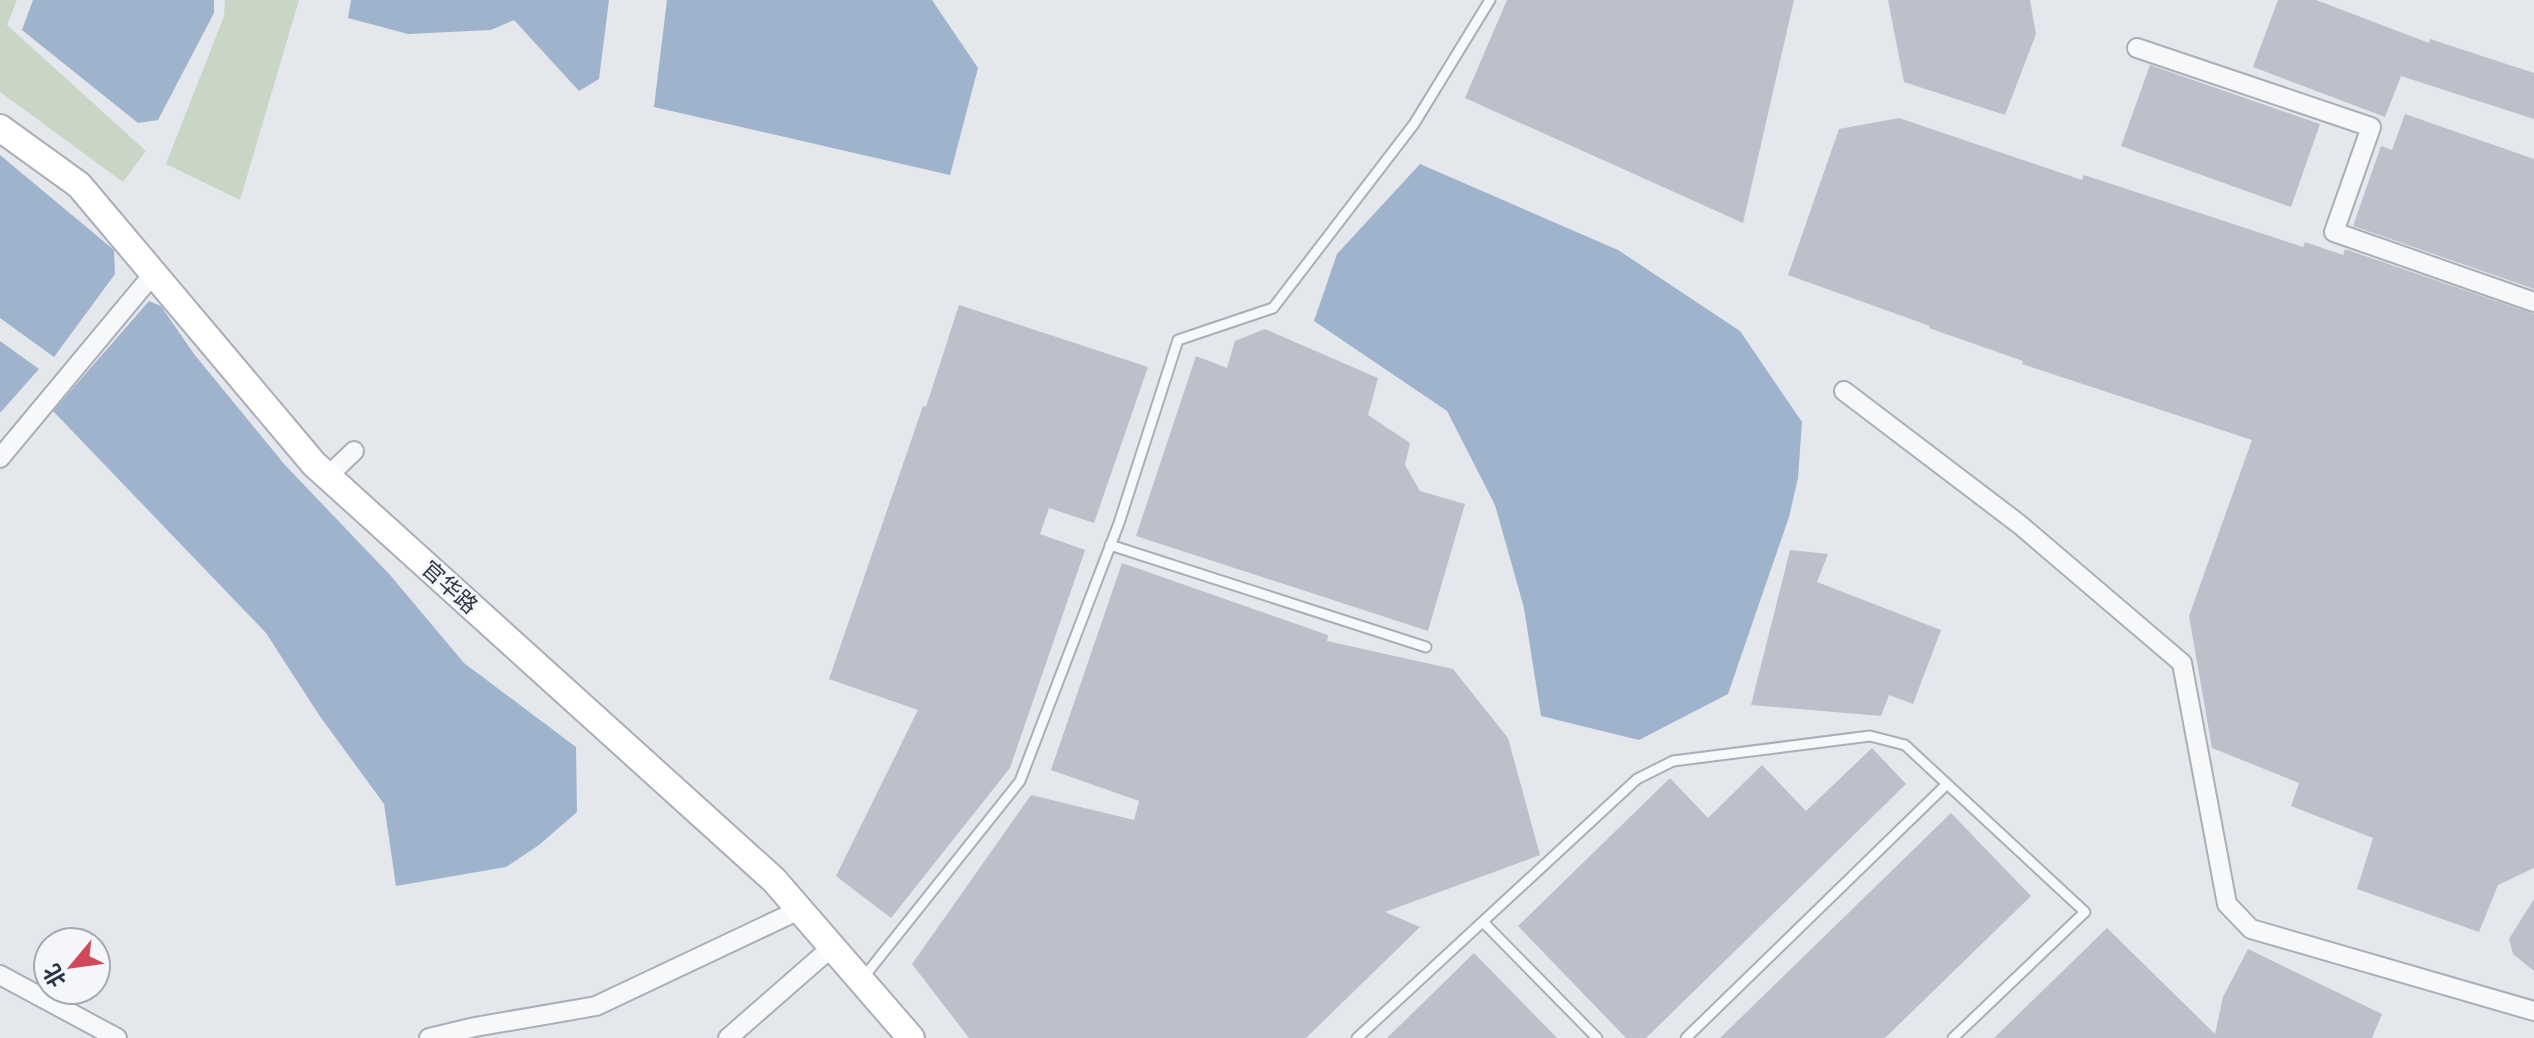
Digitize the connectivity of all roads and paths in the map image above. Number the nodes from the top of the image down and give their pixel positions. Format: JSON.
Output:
{"nodes":[{"id":1,"x":1490,"y":0,"type":"edge"},
{"id":2,"x":2137,"y":48,"type":"dead end"},
{"id":3,"x":0,"y":128,"type":"edge"},
{"id":4,"x":154,"y":273,"type":"junction"},
{"id":5,"x":2534,"y":302,"type":"edge"},
{"id":6,"x":1844,"y":391,"type":"dead end"},
{"id":7,"x":354,"y":451,"type":"dead end"},
{"id":8,"x":0,"y":458,"type":"edge"},
{"id":9,"x":328,"y":476,"type":"junction"},
{"id":10,"x":1110,"y":545,"type":"junction"},
{"id":11,"x":1426,"y":647,"type":"dead end"},
{"id":12,"x":1947,"y":784,"type":"junction"},
{"id":13,"x":799,"y":910,"type":"junction"},
{"id":14,"x":1483,"y":922,"type":"junction"},
{"id":15,"x":832,"y":947,"type":"junction"},
{"id":16,"x":0,"y":975,"type":"edge"},
{"id":17,"x":861,"y":981,"type":"junction"},
{"id":18,"x":2534,"y":1011,"type":"edge"},
{"id":19,"x":117,"y":1038,"type":"edge"},
{"id":20,"x":429,"y":1038,"type":"edge"},
{"id":21,"x":728,"y":1038,"type":"edge"},
{"id":22,"x":911,"y":1038,"type":"edge"},
{"id":23,"x":1357,"y":1038,"type":"edge"},
{"id":24,"x":1597,"y":1038,"type":"edge"},
{"id":25,"x":1686,"y":1038,"type":"edge"},
{"id":26,"x":1953,"y":1038,"type":"edge"}],
"edges":[{"from":1,"to":10,"type":"lane"},
{"from":2,"to":5,"type":"street"},
{"from":3,"to":4,"type":"main road","name":"官华路"},
{"from":4,"to":8,"type":"street"},
{"from":4,"to":9,"type":"main road","name":"官华路"},
{"from":6,"to":18,"type":"street"},
{"from":7,"to":9,"type":"street"},
{"from":9,"to":13,"type":"main road","name":"官华路"},
{"from":10,"to":11,"type":"lane"},
{"from":10,"to":17,"type":"lane"},
{"from":12,"to":14,"type":"lane"},
{"from":12,"to":25,"type":"lane"},
{"from":12,"to":26,"type":"lane"},
{"from":13,"to":15,"type":"main road","name":"官华路"},
{"from":13,"to":20,"type":"street"},
{"from":14,"to":23,"type":"lane"},
{"from":14,"to":24,"type":"lane"},
{"from":15,"to":17,"type":"main road","name":"官华路"},
{"from":15,"to":21,"type":"street"},
{"from":16,"to":19,"type":"street"},
{"from":17,"to":22,"type":"main road","name":"官华路"}]}
